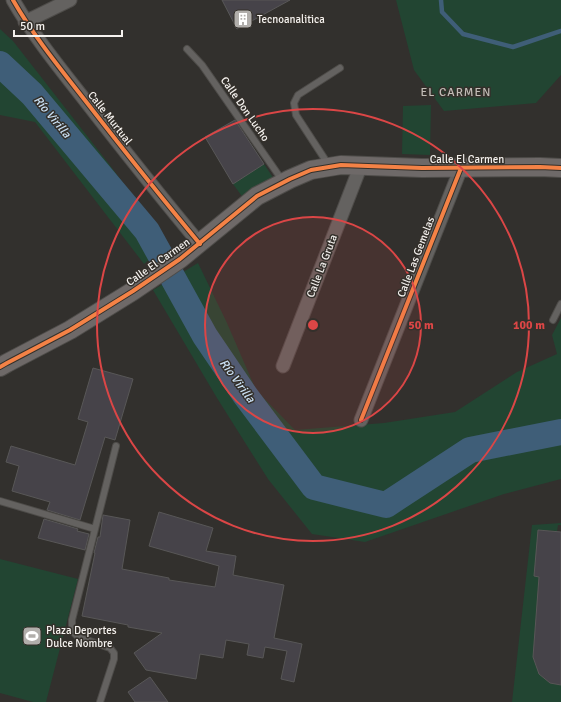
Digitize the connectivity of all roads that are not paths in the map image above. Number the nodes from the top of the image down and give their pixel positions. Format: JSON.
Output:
{"nodes":[{"id":1,"x":13,"y":0,"type":"edge"},
{"id":2,"x":70,"y":0,"type":"edge"},
{"id":3,"x":25,"y":22,"type":"junction"},
{"id":4,"x":187,"y":49,"type":"dead end"},
{"id":5,"x":340,"y":68,"type":"dead end"},
{"id":6,"x":361,"y":165,"type":"junction"},
{"id":7,"x":330,"y":167,"type":"junction"},
{"id":8,"x":460,"y":168,"type":"junction"},
{"id":9,"x":561,"y":168,"type":"edge"},
{"id":10,"x":284,"y":182,"type":"junction"},
{"id":11,"x":200,"y":244,"type":"junction"},
{"id":12,"x":561,"y":304,"type":"edge"},
{"id":13,"x":553,"y":320,"type":"dead end"},
{"id":14,"x":283,"y":366,"type":"dead end"},
{"id":15,"x":0,"y":368,"type":"edge"},
{"id":16,"x":362,"y":420,"type":"dead end"},
{"id":17,"x":116,"y":446,"type":"dead end"},
{"id":18,"x":0,"y":501,"type":"edge"},
{"id":19,"x":95,"y":529,"type":"junction"},
{"id":20,"x":100,"y":702,"type":"edge"}],
"edges":[{"from":1,"to":3,"type":"street","name":"Calle Murtual"},
{"from":2,"to":3,"type":"street"},
{"from":3,"to":11,"type":"street","name":"Calle Murtual"},
{"from":4,"to":10,"type":"lane","name":"Calle Don Lucho"},
{"from":5,"to":7,"type":"lane"},
{"from":6,"to":7,"type":"street","name":"Calle El Carmen"},
{"from":6,"to":8,"type":"street","name":"Calle El Carmen"},
{"from":6,"to":14,"type":"street","name":"Calle La Gruta"},
{"from":7,"to":10,"type":"street","name":"Calle El Carmen"},
{"from":8,"to":9,"type":"street","name":"Calle El Carmen"},
{"from":8,"to":16,"type":"street","name":"Calle Las Gemelas"},
{"from":10,"to":11,"type":"street","name":"Calle El Carmen"},
{"from":11,"to":15,"type":"street","name":"Calle El Carmen"},
{"from":12,"to":13,"type":"lane"},
{"from":17,"to":19,"type":"lane"},
{"from":18,"to":19,"type":"lane"},
{"from":19,"to":20,"type":"lane"}]}
